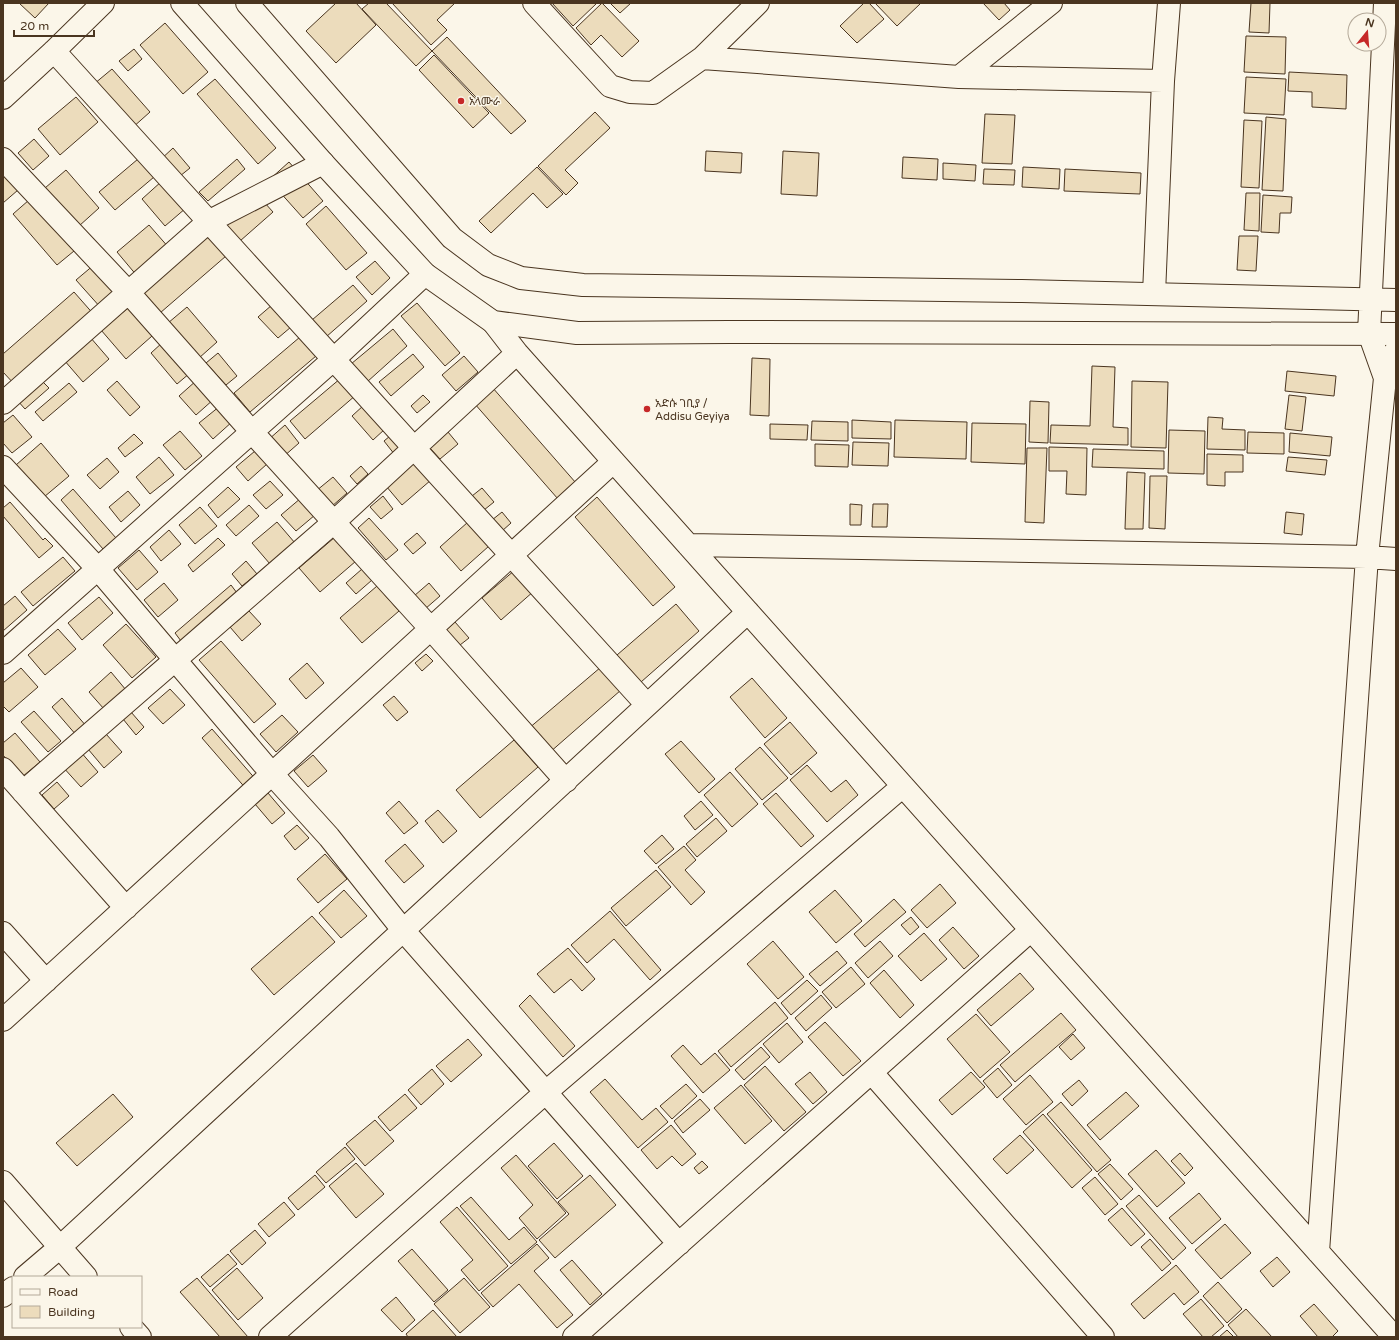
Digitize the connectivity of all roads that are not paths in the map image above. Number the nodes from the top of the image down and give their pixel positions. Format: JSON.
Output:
{"nodes":[{"id":1,"x":103,"y":3,"type":"edge"},
{"id":2,"x":182,"y":3,"type":"edge"},
{"id":3,"x":247,"y":3,"type":"edge"},
{"id":4,"x":534,"y":3,"type":"edge"},
{"id":5,"x":758,"y":3,"type":"edge"},
{"id":6,"x":1051,"y":3,"type":"edge"},
{"id":7,"x":1169,"y":3,"type":"edge"},
{"id":8,"x":1385,"y":3,"type":"edge"},
{"id":9,"x":54,"y":51,"type":"junction"},
{"id":10,"x":702,"y":58,"type":"junction"},
{"id":11,"x":959,"y":77,"type":"junction"},
{"id":12,"x":1163,"y":81,"type":"junction"},
{"id":13,"x":3,"y":98,"type":"edge"},
{"id":14,"x":3,"y":159,"type":"edge"},
{"id":15,"x":323,"y":163,"type":"junction"},
{"id":16,"x":208,"y":222,"type":"junction"},
{"id":17,"x":425,"y":274,"type":"junction"},
{"id":18,"x":129,"y":293,"type":"junction"},
{"id":19,"x":1154,"y":294,"type":"junction"},
{"id":20,"x":1372,"y":298,"type":"junction"},
{"id":21,"x":1396,"y":300,"type":"edge"},
{"id":22,"x":493,"y":322,"type":"junction"},
{"id":23,"x":1369,"y":333,"type":"junction"},
{"id":24,"x":1396,"y":334,"type":"edge"},
{"id":25,"x":1396,"y":350,"type":"edge"},
{"id":26,"x":517,"y":353,"type":"junction"},
{"id":27,"x":334,"y":359,"type":"junction"},
{"id":28,"x":1385,"y":378,"type":"junction"},
{"id":29,"x":3,"y":403,"type":"edge"},
{"id":30,"x":252,"y":432,"type":"junction"},
{"id":31,"x":414,"y":448,"type":"junction"},
{"id":32,"x":613,"y":462,"type":"junction"},
{"id":33,"x":3,"y":467,"type":"edge"},
{"id":34,"x":334,"y":522,"type":"junction"},
{"id":35,"x":688,"y":545,"type":"junction"},
{"id":36,"x":512,"y":554,"type":"junction"},
{"id":37,"x":1366,"y":557,"type":"junction"},
{"id":38,"x":1396,"y":559,"type":"edge"},
{"id":39,"x":98,"y":569,"type":"junction"},
{"id":40,"x":748,"y":612,"type":"junction"},
{"id":41,"x":431,"y":628,"type":"junction"},
{"id":42,"x":3,"y":653,"type":"edge"},
{"id":43,"x":175,"y":661,"type":"junction"},
{"id":44,"x":647,"y":705,"type":"junction"},
{"id":45,"x":3,"y":769,"type":"edge"},
{"id":46,"x":272,"y":774,"type":"junction"},
{"id":47,"x":566,"y":780,"type":"junction"},
{"id":48,"x":902,"y":786,"type":"junction"},
{"id":49,"x":23,"y":792,"type":"junction"},
{"id":50,"x":126,"y":908,"type":"junction"},
{"id":51,"x":403,"y":930,"type":"junction"},
{"id":52,"x":1031,"y":930,"type":"junction"},
{"id":53,"x":3,"y":932,"type":"edge"},
{"id":54,"x":46,"y":981,"type":"junction"},
{"id":55,"x":3,"y":1020,"type":"edge"},
{"id":56,"x":872,"y":1073,"type":"junction"},
{"id":57,"x":546,"y":1092,"type":"junction"},
{"id":58,"x":3,"y":1182,"type":"edge"},
{"id":59,"x":679,"y":1244,"type":"junction"},
{"id":60,"x":60,"y":1248,"type":"junction"},
{"id":61,"x":1318,"y":1252,"type":"junction"},
{"id":62,"x":26,"y":1276,"type":"edge"},
{"id":63,"x":85,"y":1276,"type":"edge"},
{"id":64,"x":12,"y":1289,"type":"edge"},
{"id":65,"x":3,"y":1296,"type":"edge"},
{"id":66,"x":132,"y":1328,"type":"edge"},
{"id":67,"x":1391,"y":1333,"type":"edge"},
{"id":68,"x":140,"y":1337,"type":"edge"},
{"id":69,"x":270,"y":1337,"type":"edge"},
{"id":70,"x":574,"y":1337,"type":"edge"},
{"id":71,"x":1103,"y":1337,"type":"edge"}],
"edges":[{"from":1,"to":9,"type":"street"},
{"from":2,"to":15,"type":"street"},
{"from":3,"to":19,"type":"street"},
{"from":4,"to":10,"type":"street"},
{"from":5,"to":10,"type":"street"},
{"from":6,"to":11,"type":"street"},
{"from":7,"to":12,"type":"street"},
{"from":8,"to":20,"type":"street"},
{"from":9,"to":13,"type":"street"},
{"from":9,"to":16,"type":"street"},
{"from":10,"to":11,"type":"street"},
{"from":11,"to":12,"type":"street"},
{"from":12,"to":19,"type":"street"},
{"from":14,"to":18,"type":"street"},
{"from":15,"to":16,"type":"street"},
{"from":15,"to":17,"type":"street"},
{"from":16,"to":18,"type":"street"},
{"from":16,"to":27,"type":"street"},
{"from":17,"to":22,"type":"street"},
{"from":17,"to":27,"type":"street"},
{"from":18,"to":29,"type":"street"},
{"from":18,"to":30,"type":"street"},
{"from":19,"to":20,"type":"street"},
{"from":20,"to":21,"type":"street"},
{"from":20,"to":23,"type":"street"},
{"from":22,"to":23,"type":"street"},
{"from":22,"to":26,"type":"street"},
{"from":23,"to":24,"type":"street"},
{"from":23,"to":28,"type":"street"},
{"from":25,"to":28,"type":"street"},
{"from":26,"to":31,"type":"street"},
{"from":26,"to":32,"type":"street"},
{"from":27,"to":30,"type":"street"},
{"from":27,"to":31,"type":"street"},
{"from":28,"to":37,"type":"street"},
{"from":30,"to":34,"type":"street"},
{"from":30,"to":39,"type":"street"},
{"from":31,"to":34,"type":"street"},
{"from":31,"to":36,"type":"street"},
{"from":32,"to":35,"type":"street"},
{"from":32,"to":36,"type":"street"},
{"from":33,"to":39,"type":"street"},
{"from":34,"to":41,"type":"street"},
{"from":34,"to":43,"type":"street"},
{"from":35,"to":37,"type":"street"},
{"from":35,"to":40,"type":"street"},
{"from":36,"to":41,"type":"street"},
{"from":36,"to":44,"type":"street"},
{"from":37,"to":38,"type":"street"},
{"from":37,"to":61,"type":"street"},
{"from":39,"to":42,"type":"street"},
{"from":39,"to":43,"type":"street"},
{"from":40,"to":44,"type":"street"},
{"from":40,"to":48,"type":"street"},
{"from":41,"to":46,"type":"street"},
{"from":41,"to":47,"type":"street"},
{"from":43,"to":46,"type":"street"},
{"from":43,"to":49,"type":"street"},
{"from":44,"to":47,"type":"street"},
{"from":45,"to":49,"type":"street"},
{"from":46,"to":50,"type":"street"},
{"from":46,"to":51,"type":"street"},
{"from":47,"to":51,"type":"street"},
{"from":48,"to":52,"type":"street"},
{"from":48,"to":57,"type":"street"},
{"from":49,"to":50,"type":"street"},
{"from":50,"to":54,"type":"street"},
{"from":51,"to":57,"type":"street"},
{"from":51,"to":60,"type":"street"},
{"from":52,"to":56,"type":"street"},
{"from":52,"to":61,"type":"street"},
{"from":53,"to":54,"type":"street"},
{"from":54,"to":55,"type":"street"},
{"from":56,"to":59,"type":"street"},
{"from":56,"to":71,"type":"street"},
{"from":57,"to":59,"type":"street"},
{"from":57,"to":69,"type":"street"},
{"from":58,"to":60,"type":"street"},
{"from":59,"to":70,"type":"street"},
{"from":60,"to":62,"type":"street"},
{"from":60,"to":63,"type":"street"},
{"from":61,"to":67,"type":"street"},
{"from":64,"to":65,"type":"street"},
{"from":66,"to":68,"type":"street"}]}
